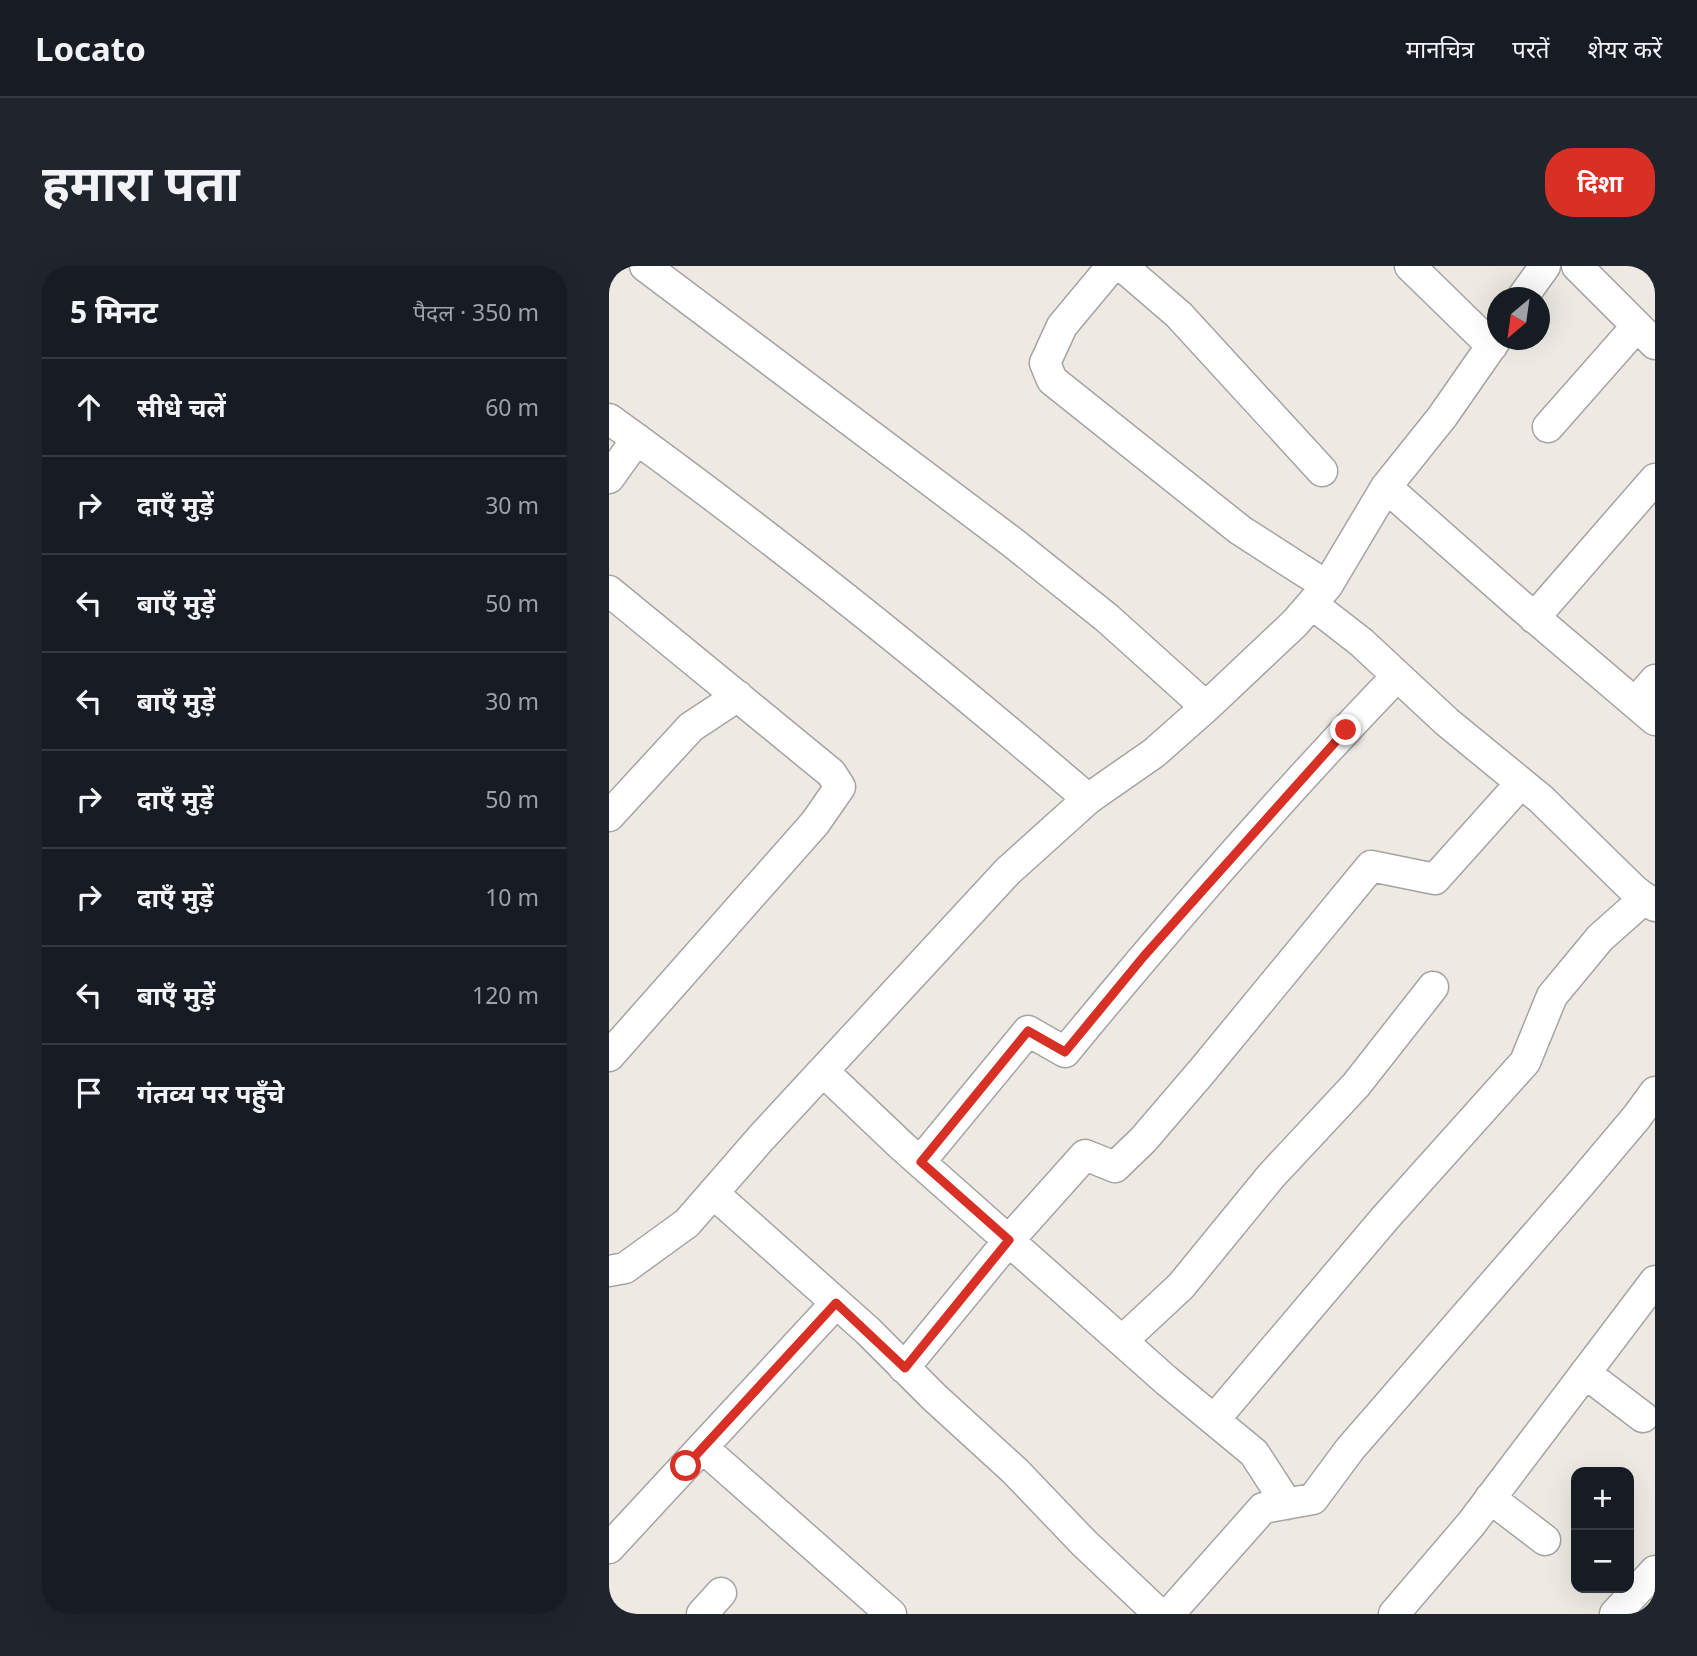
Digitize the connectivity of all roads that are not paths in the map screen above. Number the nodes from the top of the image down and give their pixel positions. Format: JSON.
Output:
{"nodes":[{"id":1,"x":645,"y":266,"type":"edge"},
{"id":2,"x":1112,"y":266,"type":"edge"},
{"id":3,"x":1122,"y":266,"type":"edge"},
{"id":4,"x":1410,"y":266,"type":"edge"},
{"id":5,"x":1545,"y":266,"type":"edge"},
{"id":6,"x":1577,"y":266,"type":"edge"},
{"id":7,"x":1530,"y":287,"type":"edge"},
{"id":8,"x":1487,"y":335,"type":"edge"},
{"id":9,"x":1646,"y":335,"type":"edge"},
{"id":10,"x":1489,"y":350,"type":"edge"},
{"id":11,"x":609,"y":419,"type":"edge"},
{"id":12,"x":1548,"y":427,"type":"dead end"},
{"id":13,"x":637,"y":439,"type":"junction"},
{"id":14,"x":1322,"y":471,"type":"dead end"},
{"id":15,"x":609,"y":478,"type":"edge"},
{"id":16,"x":1655,"y":479,"type":"edge"},
{"id":17,"x":1386,"y":487,"type":"junction"},
{"id":18,"x":609,"y":591,"type":"edge"},
{"id":19,"x":1319,"y":595,"type":"junction"},
{"id":20,"x":1534,"y":618,"type":"junction"},
{"id":21,"x":1397,"y":676,"type":"junction"},
{"id":22,"x":738,"y":696,"type":"junction"},
{"id":23,"x":1649,"y":700,"type":"edge"},
{"id":24,"x":1206,"y":707,"type":"junction"},
{"id":25,"x":1521,"y":783,"type":"junction"},
{"id":26,"x":1088,"y":799,"type":"junction"},
{"id":27,"x":609,"y":816,"type":"edge"},
{"id":28,"x":1650,"y":902,"type":"edge"},
{"id":29,"x":1433,"y":987,"type":"dead end"},
{"id":30,"x":609,"y":1056,"type":"edge"},
{"id":31,"x":823,"y":1071,"type":"junction"},
{"id":32,"x":1655,"y":1092,"type":"edge"},
{"id":33,"x":921,"y":1162,"type":"junction"},
{"id":34,"x":713,"y":1193,"type":"junction"},
{"id":35,"x":1009,"y":1240,"type":"junction"},
{"id":36,"x":609,"y":1271,"type":"edge"},
{"id":37,"x":1655,"y":1281,"type":"edge"},
{"id":38,"x":836,"y":1303,"type":"junction"},
{"id":39,"x":1122,"y":1341,"type":"junction"},
{"id":40,"x":905,"y":1368,"type":"junction"},
{"id":41,"x":1585,"y":1373,"type":"junction"},
{"id":42,"x":1643,"y":1417,"type":"dead end"},
{"id":43,"x":1214,"y":1420,"type":"junction"},
{"id":44,"x":703,"y":1448,"type":"junction"},
{"id":45,"x":1490,"y":1498,"type":"junction"},
{"id":46,"x":1287,"y":1504,"type":"junction"},
{"id":47,"x":1545,"y":1540,"type":"dead end"},
{"id":48,"x":609,"y":1548,"type":"edge"},
{"id":49,"x":1655,"y":1571,"type":"edge"},
{"id":50,"x":891,"y":1614,"type":"edge"},
{"id":51,"x":1159,"y":1614,"type":"edge"},
{"id":52,"x":1169,"y":1614,"type":"edge"},
{"id":53,"x":1394,"y":1614,"type":"edge"},
{"id":54,"x":1615,"y":1614,"type":"edge"}],
"edges":[{"from":1,"to":24,"type":"street"},
{"from":2,"to":19,"type":"street"},
{"from":3,"to":14,"type":"street"},
{"from":4,"to":8,"type":"street"},
{"from":5,"to":7,"type":"street"},
{"from":6,"to":9,"type":"street"},
{"from":9,"to":12,"type":"street"},
{"from":10,"to":17,"type":"street"},
{"from":11,"to":13,"type":"street"},
{"from":13,"to":15,"type":"street"},
{"from":13,"to":26,"type":"street"},
{"from":16,"to":20,"type":"street"},
{"from":17,"to":19,"type":"street"},
{"from":17,"to":20,"type":"street"},
{"from":18,"to":22,"type":"street"},
{"from":19,"to":21,"type":"street"},
{"from":19,"to":24,"type":"street"},
{"from":20,"to":23,"type":"street"},
{"from":21,"to":25,"type":"street"},
{"from":21,"to":33,"type":"street"},
{"from":22,"to":27,"type":"street"},
{"from":22,"to":30,"type":"street"},
{"from":24,"to":26,"type":"street"},
{"from":25,"to":28,"type":"street"},
{"from":25,"to":35,"type":"street"},
{"from":26,"to":31,"type":"street"},
{"from":28,"to":43,"type":"street"},
{"from":29,"to":39,"type":"street"},
{"from":31,"to":33,"type":"street"},
{"from":31,"to":34,"type":"street"},
{"from":32,"to":46,"type":"street"},
{"from":33,"to":35,"type":"street"},
{"from":34,"to":36,"type":"street"},
{"from":34,"to":38,"type":"street"},
{"from":35,"to":39,"type":"street"},
{"from":35,"to":40,"type":"street"},
{"from":37,"to":41,"type":"street"},
{"from":38,"to":40,"type":"street"},
{"from":38,"to":44,"type":"street"},
{"from":39,"to":43,"type":"street"},
{"from":40,"to":51,"type":"street"},
{"from":41,"to":42,"type":"street"},
{"from":41,"to":45,"type":"street"},
{"from":43,"to":46,"type":"street"},
{"from":44,"to":48,"type":"street"},
{"from":44,"to":50,"type":"street"},
{"from":45,"to":47,"type":"street"},
{"from":45,"to":53,"type":"street"},
{"from":46,"to":52,"type":"street"},
{"from":49,"to":54,"type":"street"}]}
